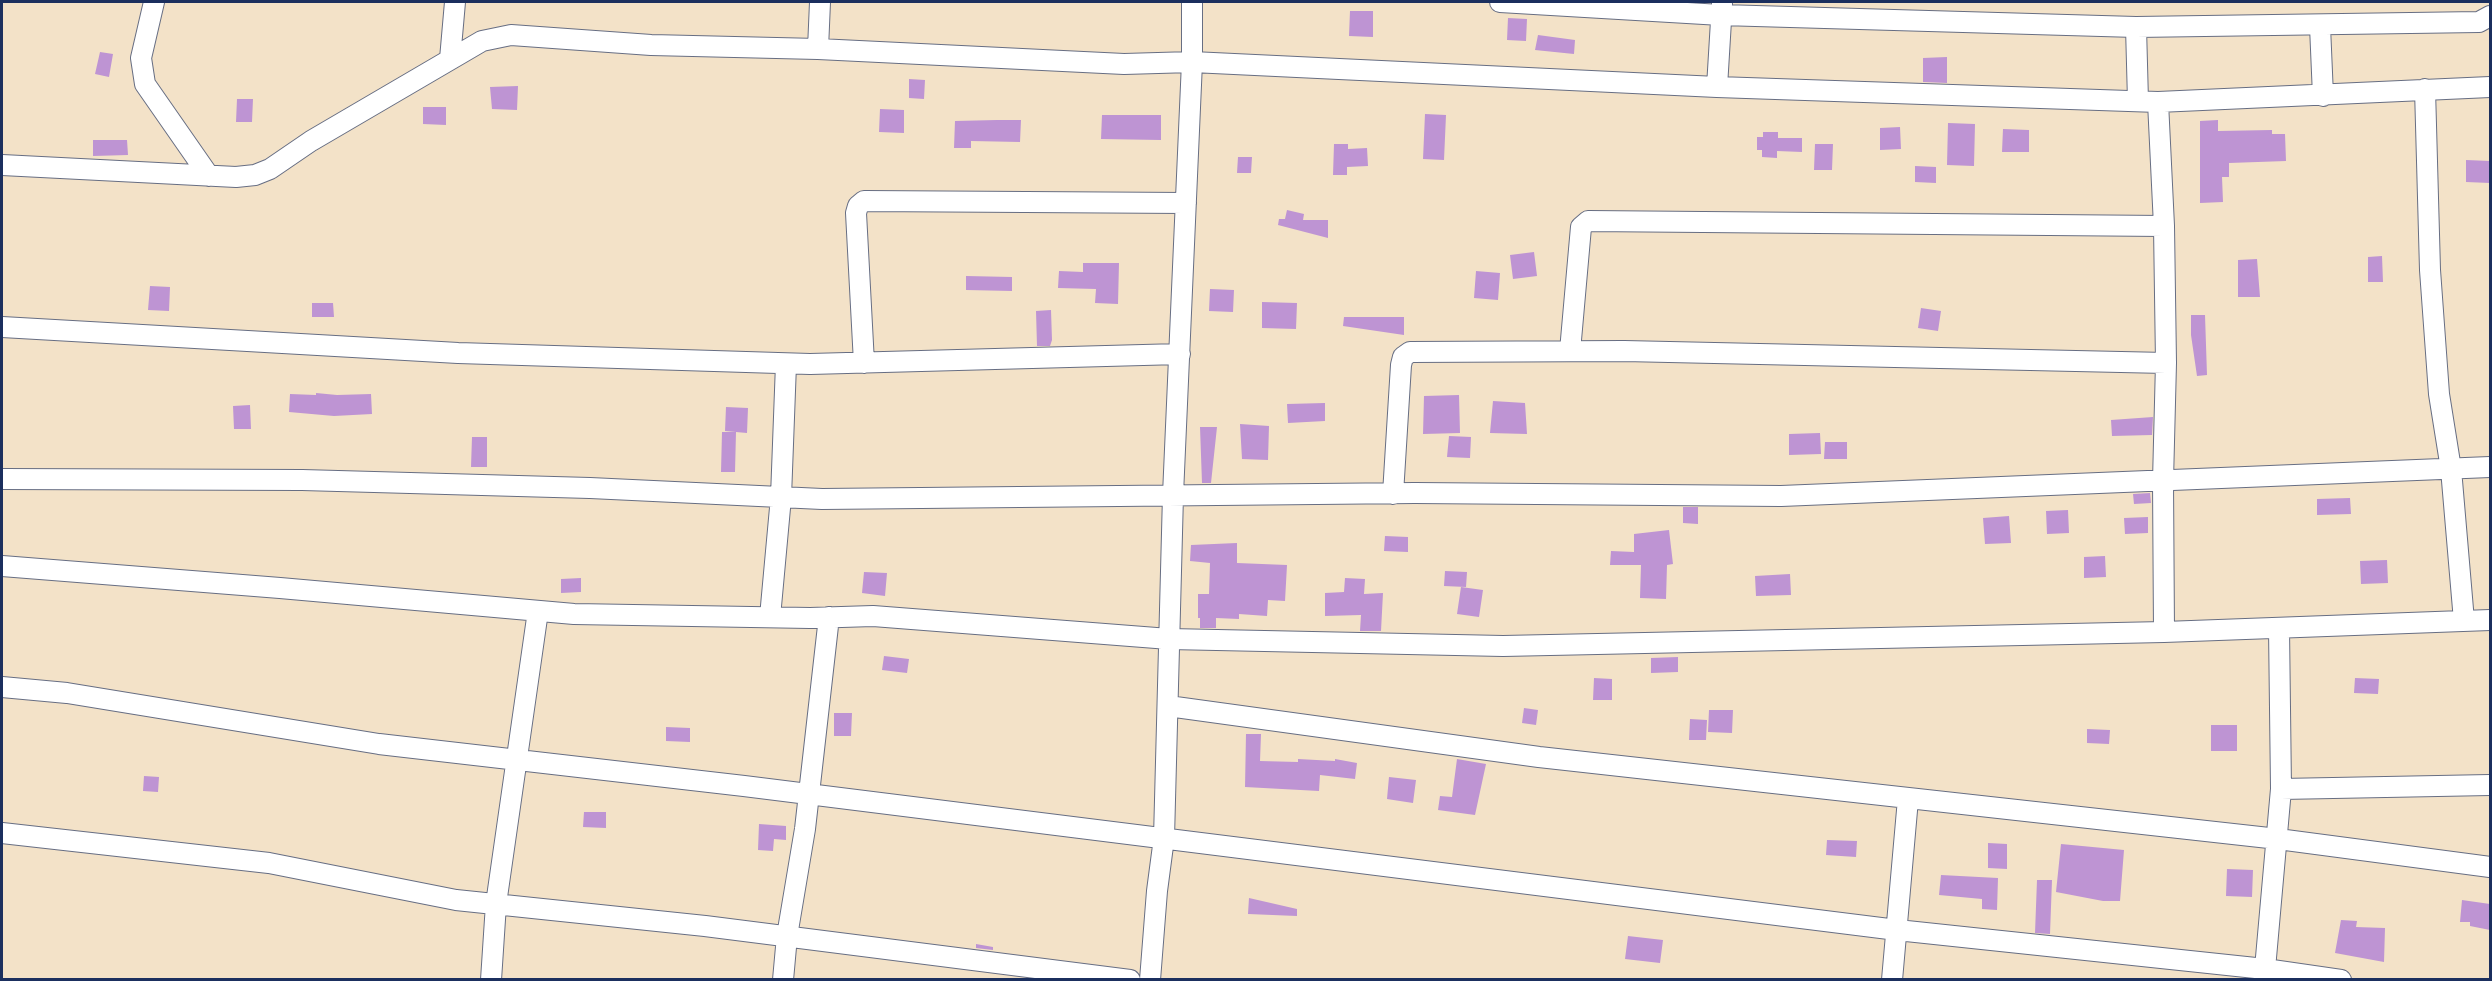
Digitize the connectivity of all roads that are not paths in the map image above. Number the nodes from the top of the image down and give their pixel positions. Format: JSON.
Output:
{"nodes":[{"id":1,"x":154,"y":2,"type":"edge"},
{"id":2,"x":455,"y":2,"type":"edge"},
{"id":3,"x":820,"y":2,"type":"edge"},
{"id":4,"x":1192,"y":2,"type":"edge"},
{"id":5,"x":1500,"y":2,"type":"edge"},
{"id":6,"x":1722,"y":8,"type":"edge"},
{"id":7,"x":2490,"y":16,"type":"edge"},
{"id":8,"x":2320,"y":26,"type":"junction"},
{"id":9,"x":2136,"y":27,"type":"junction"},
{"id":10,"x":818,"y":49,"type":"junction"},
{"id":11,"x":450,"y":59,"type":"junction"},
{"id":12,"x":1192,"y":62,"type":"junction"},
{"id":13,"x":1717,"y":87,"type":"junction"},
{"id":14,"x":2490,"y":87,"type":"edge"},
{"id":15,"x":2425,"y":89,"type":"junction"},
{"id":16,"x":2323,"y":96,"type":"junction"},
{"id":17,"x":2138,"y":101,"type":"junction"},
{"id":18,"x":2158,"y":102,"type":"junction"},
{"id":19,"x":2,"y":165,"type":"edge"},
{"id":20,"x":210,"y":176,"type":"junction"},
{"id":21,"x":1186,"y":203,"type":"junction"},
{"id":22,"x":2164,"y":226,"type":"junction"},
{"id":23,"x":2,"y":327,"type":"edge"},
{"id":24,"x":1570,"y":351,"type":"junction"},
{"id":25,"x":1180,"y":354,"type":"junction"},
{"id":26,"x":864,"y":363,"type":"junction"},
{"id":27,"x":2166,"y":363,"type":"junction"},
{"id":28,"x":786,"y":364,"type":"junction"},
{"id":29,"x":2490,"y":468,"type":"edge"},
{"id":30,"x":2451,"y":469,"type":"junction"},
{"id":31,"x":2,"y":478,"type":"edge"},
{"id":32,"x":2163,"y":481,"type":"junction"},
{"id":33,"x":1393,"y":494,"type":"junction"},
{"id":34,"x":1173,"y":495,"type":"junction"},
{"id":35,"x":780,"y":497,"type":"junction"},
{"id":36,"x":2,"y":566,"type":"edge"},
{"id":37,"x":538,"y":611,"type":"junction"},
{"id":38,"x":770,"y":617,"type":"junction"},
{"id":39,"x":829,"y":617,"type":"junction"},
{"id":40,"x":2490,"y":620,"type":"edge"},
{"id":41,"x":2464,"y":621,"type":"junction"},
{"id":42,"x":2279,"y":628,"type":"junction"},
{"id":43,"x":2164,"y":632,"type":"junction"},
{"id":44,"x":1169,"y":639,"type":"junction"},
{"id":45,"x":2,"y":687,"type":"edge"},
{"id":46,"x":1168,"y":706,"type":"junction"},
{"id":47,"x":518,"y":761,"type":"junction"},
{"id":48,"x":2490,"y":785,"type":"edge"},
{"id":49,"x":2281,"y":789,"type":"junction"},
{"id":50,"x":809,"y":794,"type":"junction"},
{"id":51,"x":1908,"y":799,"type":"junction"},
{"id":52,"x":2,"y":833,"type":"edge"},
{"id":53,"x":1164,"y":838,"type":"junction"},
{"id":54,"x":2278,"y":839,"type":"junction"},
{"id":55,"x":2490,"y":867,"type":"edge"},
{"id":56,"x":496,"y":904,"type":"junction"},
{"id":57,"x":1897,"y":930,"type":"junction"},
{"id":58,"x":787,"y":936,"type":"junction"},
{"id":59,"x":2264,"y":974,"type":"edge"},
{"id":60,"x":491,"y":980,"type":"edge"},
{"id":61,"x":783,"y":980,"type":"edge"},
{"id":62,"x":1130,"y":980,"type":"edge"},
{"id":63,"x":1150,"y":980,"type":"edge"},
{"id":64,"x":1892,"y":980,"type":"edge"},
{"id":65,"x":2341,"y":980,"type":"edge"}],
"edges":[{"from":1,"to":20,"type":"street"},
{"from":2,"to":11,"type":"street"},
{"from":3,"to":10,"type":"street"},
{"from":4,"to":12,"type":"street"},
{"from":5,"to":6,"type":"street"},
{"from":6,"to":9,"type":"street"},
{"from":6,"to":13,"type":"street"},
{"from":7,"to":8,"type":"street"},
{"from":8,"to":9,"type":"street"},
{"from":8,"to":16,"type":"street"},
{"from":9,"to":17,"type":"street"},
{"from":10,"to":11,"type":"street"},
{"from":10,"to":12,"type":"street"},
{"from":11,"to":20,"type":"street"},
{"from":12,"to":13,"type":"street"},
{"from":12,"to":21,"type":"street"},
{"from":13,"to":17,"type":"street"},
{"from":14,"to":15,"type":"street"},
{"from":15,"to":16,"type":"street"},
{"from":15,"to":30,"type":"street"},
{"from":16,"to":18,"type":"street"},
{"from":17,"to":18,"type":"street"},
{"from":18,"to":22,"type":"street"},
{"from":19,"to":20,"type":"street"},
{"from":21,"to":25,"type":"street"},
{"from":21,"to":26,"type":"street"},
{"from":22,"to":24,"type":"street"},
{"from":22,"to":27,"type":"street"},
{"from":23,"to":28,"type":"street"},
{"from":24,"to":27,"type":"street"},
{"from":24,"to":33,"type":"street"},
{"from":25,"to":26,"type":"street"},
{"from":25,"to":34,"type":"street"},
{"from":26,"to":28,"type":"street"},
{"from":27,"to":32,"type":"street"},
{"from":28,"to":35,"type":"street"},
{"from":29,"to":30,"type":"street"},
{"from":30,"to":32,"type":"street"},
{"from":30,"to":41,"type":"street"},
{"from":31,"to":35,"type":"street"},
{"from":32,"to":33,"type":"street"},
{"from":32,"to":43,"type":"street"},
{"from":33,"to":34,"type":"street"},
{"from":34,"to":35,"type":"street"},
{"from":34,"to":44,"type":"street"},
{"from":35,"to":38,"type":"street"},
{"from":36,"to":37,"type":"street"},
{"from":37,"to":38,"type":"street"},
{"from":37,"to":47,"type":"street"},
{"from":38,"to":39,"type":"street"},
{"from":39,"to":44,"type":"street"},
{"from":39,"to":50,"type":"street"},
{"from":40,"to":41,"type":"street"},
{"from":41,"to":42,"type":"street"},
{"from":42,"to":43,"type":"street"},
{"from":42,"to":49,"type":"street"},
{"from":43,"to":44,"type":"street"},
{"from":44,"to":46,"type":"street"},
{"from":45,"to":47,"type":"street"},
{"from":46,"to":51,"type":"street"},
{"from":46,"to":53,"type":"street"},
{"from":47,"to":50,"type":"street"},
{"from":47,"to":56,"type":"street"},
{"from":48,"to":49,"type":"street"},
{"from":49,"to":54,"type":"street"},
{"from":50,"to":53,"type":"street"},
{"from":50,"to":58,"type":"street"},
{"from":51,"to":54,"type":"street"},
{"from":51,"to":57,"type":"street"},
{"from":52,"to":56,"type":"street"},
{"from":53,"to":57,"type":"street"},
{"from":53,"to":63,"type":"street"},
{"from":54,"to":55,"type":"street"},
{"from":54,"to":59,"type":"street"},
{"from":56,"to":58,"type":"street"},
{"from":56,"to":60,"type":"street"},
{"from":57,"to":59,"type":"street"},
{"from":57,"to":64,"type":"street"},
{"from":58,"to":61,"type":"street"},
{"from":58,"to":62,"type":"street"},
{"from":59,"to":65,"type":"street"}]}
